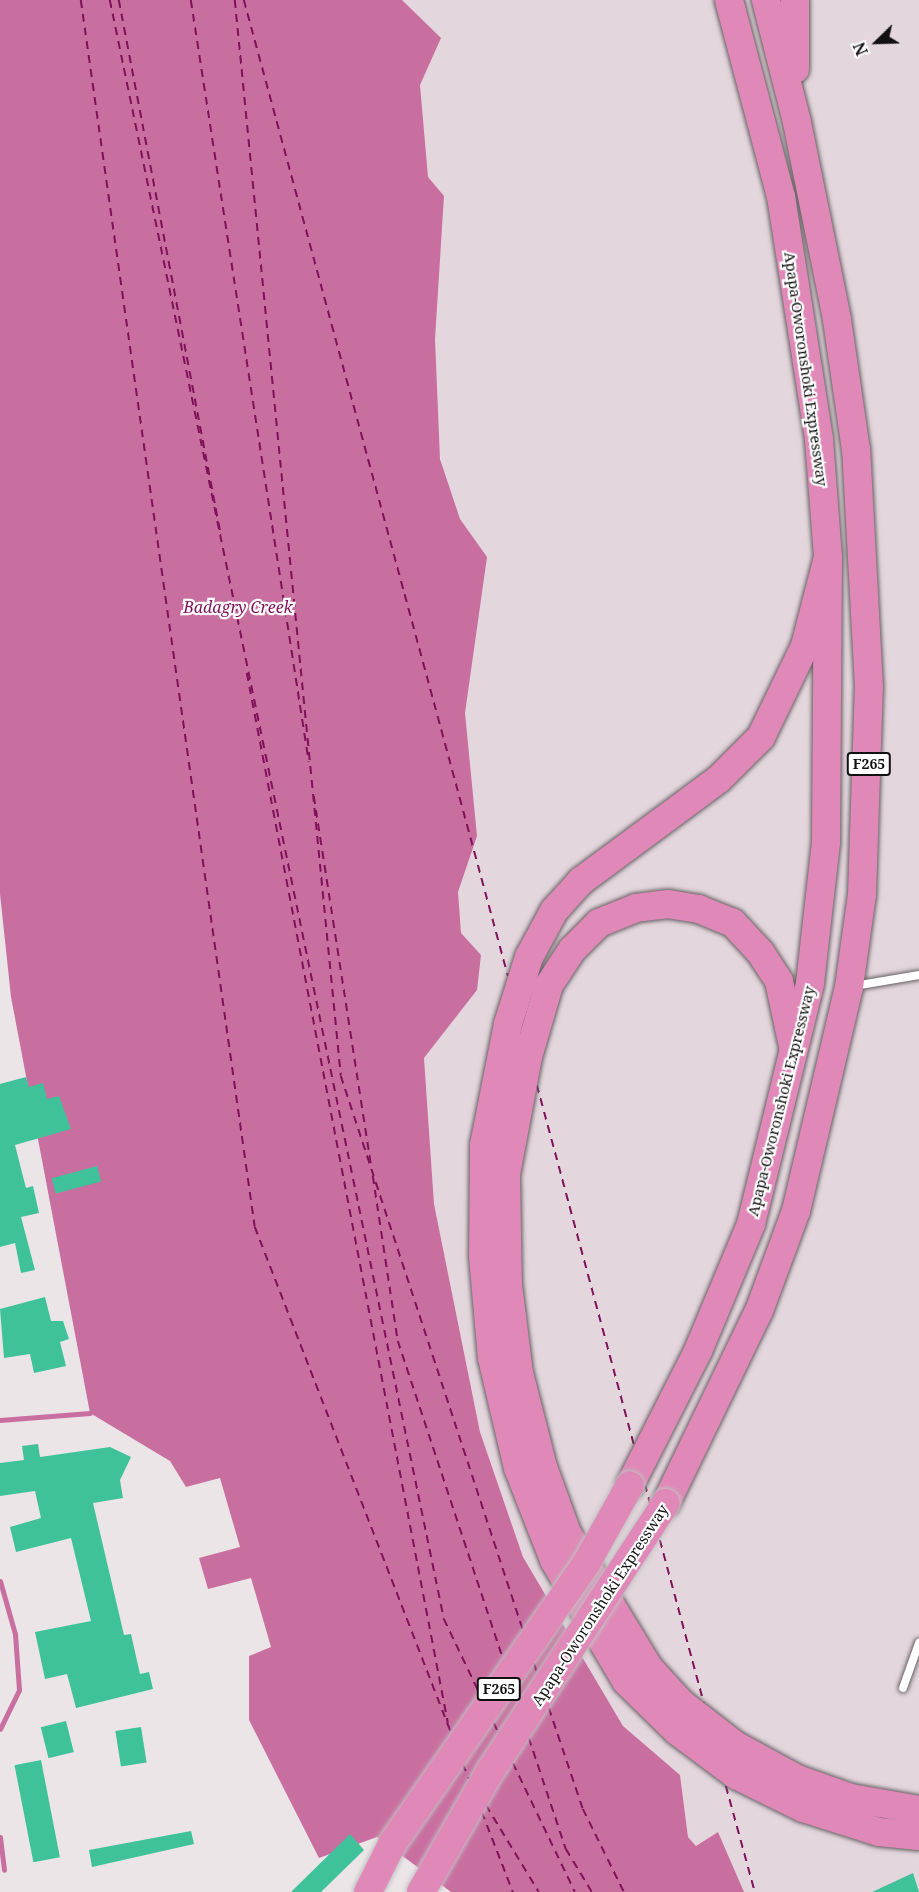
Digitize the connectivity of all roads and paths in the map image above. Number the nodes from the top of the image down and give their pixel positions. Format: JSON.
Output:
{"nodes":[{"id":1,"x":729,"y":0,"type":"edge"},
{"id":2,"x":766,"y":0,"type":"edge"},
{"id":3,"x":795,"y":0,"type":"edge"},
{"id":4,"x":797,"y":122,"type":"junction"},
{"id":5,"x":828,"y":557,"type":"junction"},
{"id":6,"x":919,"y":975,"type":"edge"},
{"id":7,"x":849,"y":987,"type":"junction"},
{"id":8,"x":795,"y":1054,"type":"junction"},
{"id":9,"x":919,"y":1643,"type":"edge"},
{"id":10,"x":903,"y":1688,"type":"dead end"},
{"id":11,"x":919,"y":1810,"type":"edge"},
{"id":12,"x":919,"y":1836,"type":"edge"},
{"id":13,"x":368,"y":1892,"type":"edge"},
{"id":14,"x":421,"y":1892,"type":"edge"}],
"edges":[{"from":1,"to":5,"type":"highway","name":"Apapa-Oworonshoki Expressway","number":"F265"},
{"from":2,"to":4,"type":"highway","name":"Apapa-Oworonshoki Expressway","number":"F265"},
{"from":3,"to":4,"type":"highway"},
{"from":4,"to":7,"type":"highway","name":"Apapa-Oworonshoki Expressway","number":"F265"},
{"from":5,"to":8,"type":"highway","name":"Apapa-Oworonshoki Expressway","number":"F265"},
{"from":5,"to":12,"type":"highway"},
{"from":6,"to":7,"type":"lane"},
{"from":7,"to":14,"type":"highway","name":"Apapa-Oworonshoki Expressway","number":"F265","bridge":true},
{"from":8,"to":11,"type":"highway"},
{"from":8,"to":13,"type":"highway","name":"Apapa-Oworonshoki Expressway","number":"F265","bridge":true},
{"from":9,"to":10,"type":"lane"}]}
